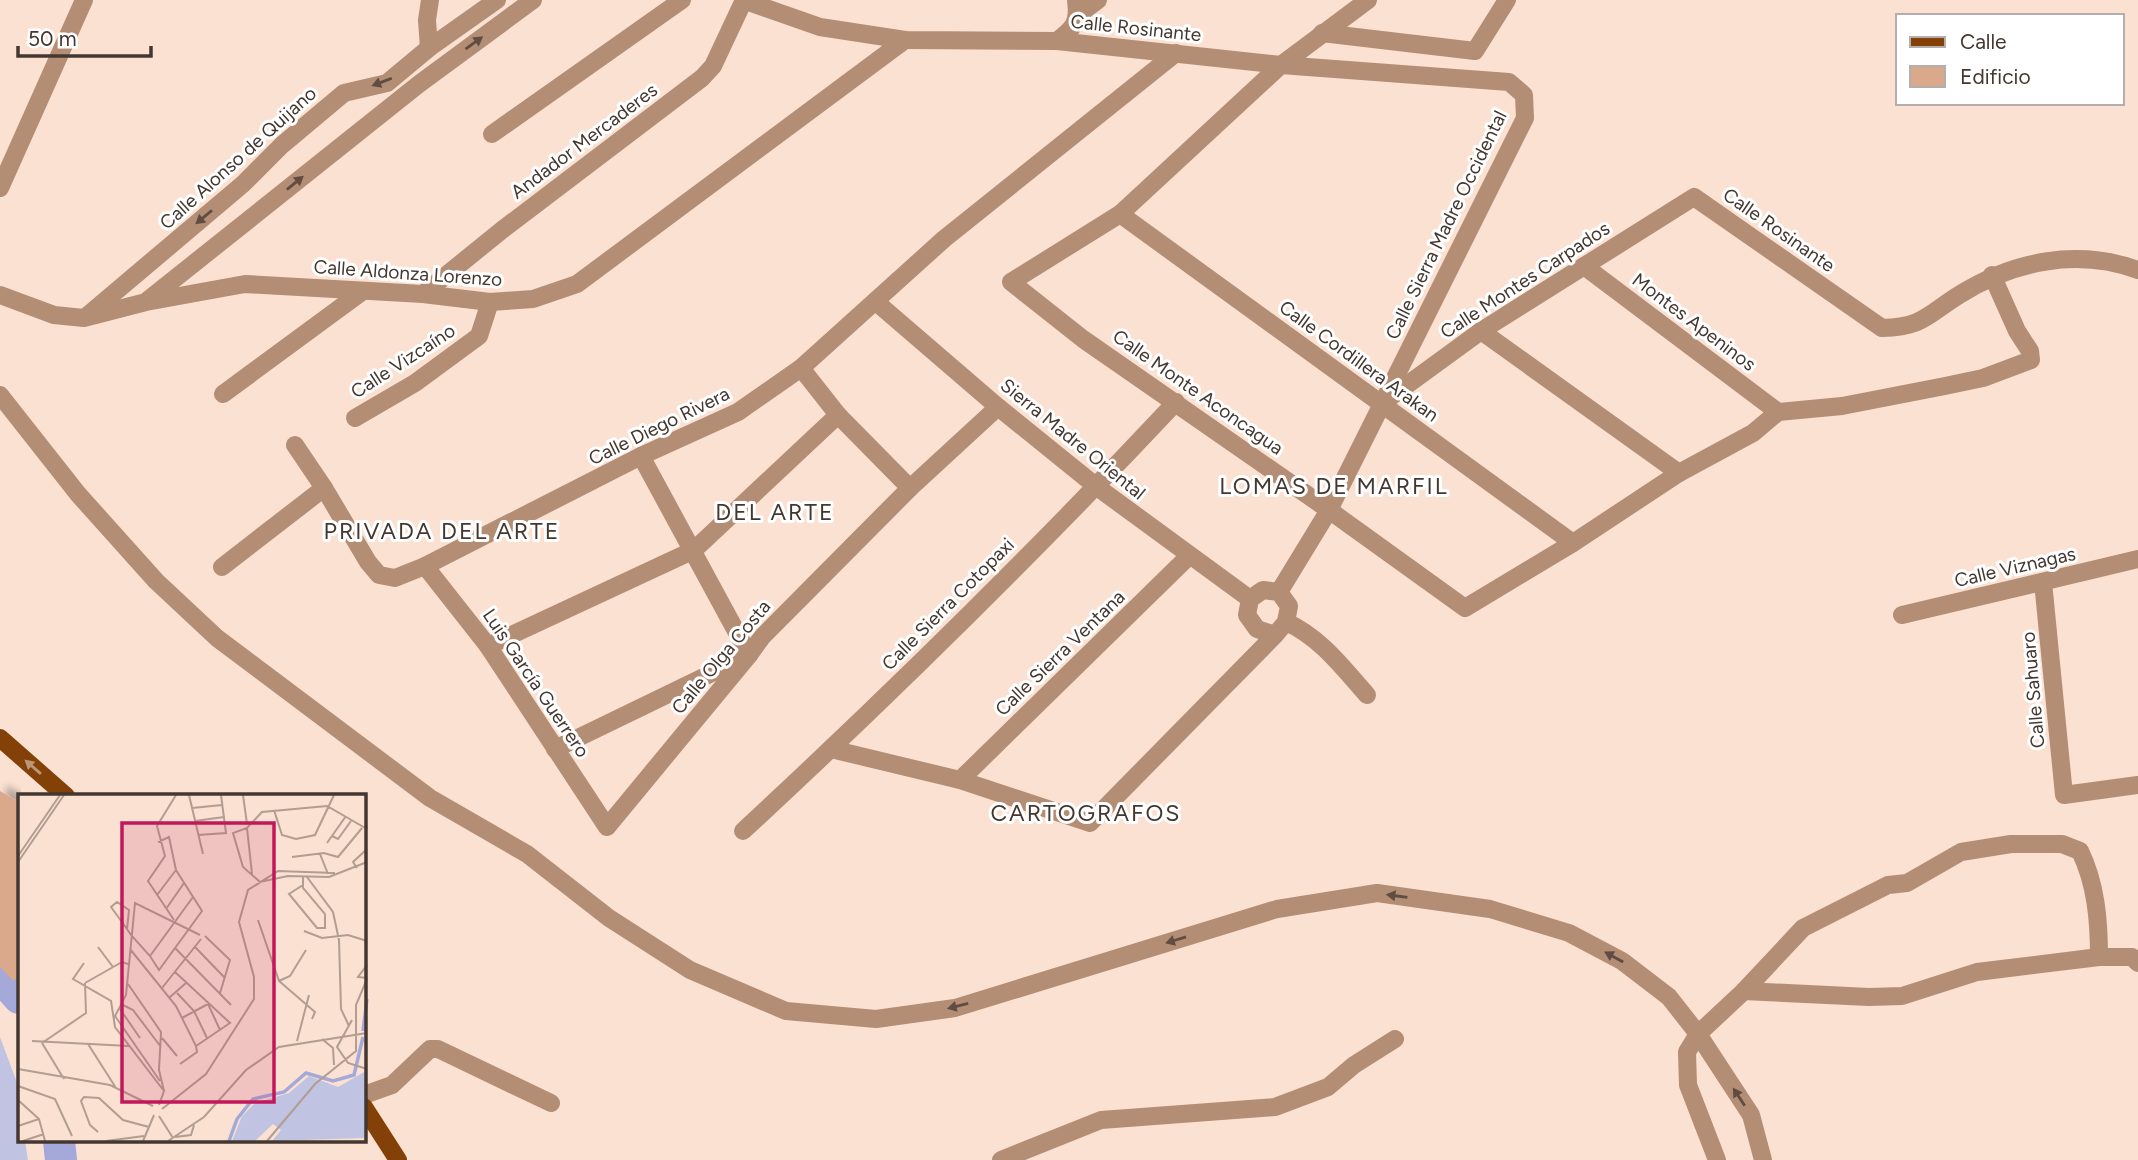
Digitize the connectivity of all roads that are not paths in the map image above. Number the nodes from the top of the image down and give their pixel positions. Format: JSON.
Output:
{"nodes":[{"id":1,"x":85,"y":0,"type":"edge"},
{"id":2,"x":430,"y":0,"type":"edge"},
{"id":3,"x":497,"y":0,"type":"edge"},
{"id":4,"x":533,"y":0,"type":"edge"},
{"id":5,"x":682,"y":0,"type":"edge"},
{"id":6,"x":744,"y":0,"type":"edge"},
{"id":7,"x":1098,"y":0,"type":"edge"},
{"id":8,"x":1368,"y":0,"type":"edge"},
{"id":9,"x":1507,"y":0,"type":"edge"},
{"id":10,"x":1077,"y":8,"type":"edge"},
{"id":11,"x":1322,"y":33,"type":"junction"},
{"id":12,"x":905,"y":40,"type":"junction"},
{"id":13,"x":1057,"y":41,"type":"junction"},
{"id":14,"x":429,"y":48,"type":"junction"},
{"id":15,"x":1176,"y":54,"type":"junction"},
{"id":16,"x":1281,"y":65,"type":"junction"},
{"id":17,"x":405,"y":68,"type":"junction"},
{"id":18,"x":419,"y":84,"type":"junction"},
{"id":19,"x":1524,"y":95,"type":"joint"},
{"id":20,"x":492,"y":134,"type":"dead end"},
{"id":21,"x":0,"y":188,"type":"edge"},
{"id":22,"x":1694,"y":197,"type":"joint"},
{"id":23,"x":1120,"y":214,"type":"junction"},
{"id":24,"x":1584,"y":266,"type":"junction"},
{"id":25,"x":2138,"y":270,"type":"edge"},
{"id":26,"x":1992,"y":275,"type":"junction"},
{"id":27,"x":363,"y":291,"type":"junction"},
{"id":28,"x":423,"y":294,"type":"junction"},
{"id":29,"x":0,"y":295,"type":"edge"},
{"id":30,"x":146,"y":302,"type":"junction"},
{"id":31,"x":490,"y":302,"type":"junction"},
{"id":32,"x":876,"y":302,"type":"junction"},
{"id":33,"x":84,"y":318,"type":"junction"},
{"id":34,"x":1480,"y":331,"type":"junction"},
{"id":35,"x":800,"y":368,"type":"junction"},
{"id":36,"x":223,"y":394,"type":"dead end"},
{"id":37,"x":0,"y":395,"type":"edge"},
{"id":38,"x":1176,"y":402,"type":"junction"},
{"id":39,"x":1382,"y":403,"type":"junction"},
{"id":40,"x":998,"y":407,"type":"junction"},
{"id":41,"x":1779,"y":412,"type":"junction"},
{"id":42,"x":838,"y":415,"type":"junction"},
{"id":43,"x":355,"y":418,"type":"dead end"},
{"id":44,"x":295,"y":444,"type":"dead end"},
{"id":45,"x":641,"y":456,"type":"junction"},
{"id":46,"x":1679,"y":472,"type":"junction"},
{"id":47,"x":1097,"y":487,"type":"junction"},
{"id":48,"x":324,"y":488,"type":"junction"},
{"id":49,"x":911,"y":488,"type":"junction"},
{"id":50,"x":1329,"y":510,"type":"junction"},
{"id":51,"x":1573,"y":543,"type":"junction"},
{"id":52,"x":694,"y":550,"type":"junction"},
{"id":53,"x":1189,"y":556,"type":"junction"},
{"id":54,"x":2138,"y":559,"type":"edge"},
{"id":55,"x":425,"y":566,"type":"junction"},
{"id":56,"x":222,"y":567,"type":"dead end"},
{"id":57,"x":2043,"y":582,"type":"junction"},
{"id":58,"x":1279,"y":592,"type":"junction"},
{"id":59,"x":1250,"y":599,"type":"junction"},
{"id":60,"x":1902,"y":615,"type":"dead end"},
{"id":61,"x":1280,"y":629,"type":"junction"},
{"id":62,"x":488,"y":646,"type":"junction"},
{"id":63,"x":749,"y":655,"type":"junction"},
{"id":64,"x":1367,"y":695,"type":"dead end"},
{"id":65,"x":0,"y":738,"type":"edge"},
{"id":66,"x":555,"y":749,"type":"junction"},
{"id":67,"x":831,"y":749,"type":"junction"},
{"id":68,"x":960,"y":780,"type":"junction"},
{"id":69,"x":2138,"y":785,"type":"edge"},
{"id":70,"x":64,"y":794,"type":"edge"},
{"id":71,"x":607,"y":827,"type":"joint"},
{"id":72,"x":743,"y":831,"type":"dead end"},
{"id":73,"x":2099,"y":957,"type":"junction"},
{"id":74,"x":2136,"y":958,"type":"edge"},
{"id":75,"x":1744,"y":991,"type":"junction"},
{"id":76,"x":1698,"y":1034,"type":"junction"},
{"id":77,"x":1395,"y":1039,"type":"dead end"},
{"id":78,"x":366,"y":1094,"type":"edge"},
{"id":79,"x":551,"y":1103,"type":"dead end"},
{"id":80,"x":366,"y":1110,"type":"edge"},
{"id":81,"x":398,"y":1160,"type":"edge"},
{"id":82,"x":1002,"y":1160,"type":"edge"},
{"id":83,"x":1717,"y":1160,"type":"edge"},
{"id":84,"x":1763,"y":1160,"type":"edge"}],
"edges":[{"from":1,"to":21,"type":"street"},
{"from":2,"to":14,"type":"street"},
{"from":3,"to":14,"type":"street","name":"Calle Alonso de Quijano"},
{"from":18,"to":4,"type":"street","one_way":true},
{"from":5,"to":20,"type":"street"},
{"from":6,"to":12,"type":"street","name":"Calle Rosinante"},
{"from":6,"to":28,"type":"street","name":"Andador Mercaderes"},
{"from":7,"to":10,"type":"street"},
{"from":8,"to":11,"type":"street"},
{"from":9,"to":11,"type":"street"},
{"from":10,"to":13,"type":"street"},
{"from":11,"to":16,"type":"street"},
{"from":12,"to":13,"type":"street","name":"Calle Rosinante"},
{"from":12,"to":31,"type":"street","name":"Calle Aldonza Lorenzo"},
{"from":13,"to":15,"type":"street","name":"Calle Rosinante"},
{"from":14,"to":17,"type":"street","name":"Calle Alonso de Quijano"},
{"from":15,"to":16,"type":"street","name":"Calle Rosinante"},
{"from":15,"to":32,"type":"street","name":"Calle Diego Rivera"},
{"from":16,"to":19,"type":"street","name":"Calle Rosinante"},
{"from":16,"to":23,"type":"street"},
{"from":17,"to":18,"type":"street"},
{"from":17,"to":33,"type":"street","name":"Calle Alonso de Quijano","one_way":true},
{"from":30,"to":18,"type":"street","one_way":true},
{"from":19,"to":39,"type":"street","name":"Calle Sierra Madre Occidental"},
{"from":22,"to":24,"type":"street","name":"Calle Montes Carpados"},
{"from":22,"to":26,"type":"street","name":"Calle Rosinante"},
{"from":23,"to":38,"type":"street","name":"Calle Monte Aconcagua"},
{"from":23,"to":39,"type":"street","name":"Calle Cordillera Arakan"},
{"from":24,"to":34,"type":"street","name":"Calle Montes Carpados"},
{"from":24,"to":41,"type":"street","name":"Montes Apeninos"},
{"from":25,"to":26,"type":"street","name":"Calle Rosinante"},
{"from":26,"to":41,"type":"street"},
{"from":27,"to":28,"type":"street","name":"Calle Aldonza Lorenzo"},
{"from":27,"to":30,"type":"street","name":"Calle Aldonza Lorenzo"},
{"from":27,"to":36,"type":"street"},
{"from":28,"to":31,"type":"street","name":"Calle Aldonza Lorenzo"},
{"from":29,"to":33,"type":"street","name":"Calle Aldonza Lorenzo"},
{"from":30,"to":33,"type":"street","name":"Calle Aldonza Lorenzo"},
{"from":31,"to":43,"type":"street","name":"Calle Vizcaíno"},
{"from":32,"to":35,"type":"street","name":"Calle Diego Rivera"},
{"from":32,"to":40,"type":"street","name":"Sierra Madre Oriental"},
{"from":34,"to":39,"type":"street","name":"Calle Montes Carpados"},
{"from":34,"to":46,"type":"street"},
{"from":35,"to":42,"type":"street"},
{"from":35,"to":45,"type":"street","name":"Calle Diego Rivera"},
{"from":76,"to":37,"type":"street","one_way":true},
{"from":38,"to":47,"type":"street","name":"Calle Sierra Cotopaxi"},
{"from":38,"to":50,"type":"street","name":"Calle Monte Aconcagua"},
{"from":39,"to":50,"type":"street","name":"Calle Sierra Madre Occidental"},
{"from":39,"to":51,"type":"street","name":"Calle Cordillera Arakan"},
{"from":40,"to":47,"type":"street","name":"Sierra Madre Oriental"},
{"from":40,"to":49,"type":"street","name":"Calle Olga Costa"},
{"from":41,"to":46,"type":"street"},
{"from":42,"to":49,"type":"street"},
{"from":42,"to":52,"type":"street"},
{"from":44,"to":48,"type":"street","name":"Calle Diego Rivera"},
{"from":45,"to":52,"type":"street"},
{"from":45,"to":55,"type":"street","name":"Calle Diego Rivera"},
{"from":46,"to":51,"type":"street"},
{"from":47,"to":53,"type":"street","name":"Sierra Madre Oriental"},
{"from":47,"to":67,"type":"street","name":"Calle Sierra Cotopaxi"},
{"from":48,"to":55,"type":"street","name":"Calle Diego Rivera"},
{"from":48,"to":56,"type":"street"},
{"from":49,"to":63,"type":"street","name":"Calle Olga Costa"},
{"from":50,"to":51,"type":"street","name":"Calle Monte Aconcagua"},
{"from":50,"to":58,"type":"street","name":"Calle Sierra Madre Occidental"},
{"from":52,"to":62,"type":"street"},
{"from":52,"to":63,"type":"street"},
{"from":53,"to":59,"type":"street","name":"Sierra Madre Oriental"},
{"from":53,"to":68,"type":"street","name":"Calle Sierra Ventana"},
{"from":54,"to":57,"type":"street","name":"Calle Viznagas"},
{"from":55,"to":62,"type":"street","name":"Luis García Guerrero"},
{"from":57,"to":60,"type":"street","name":"Calle Viznagas"},
{"from":57,"to":69,"type":"street","name":"Calle Sahuaro"},
{"from":58,"to":59,"type":"street"},
{"from":58,"to":61,"type":"street"},
{"from":59,"to":61,"type":"street"},
{"from":61,"to":64,"type":"street"},
{"from":61,"to":68,"type":"street"},
{"from":62,"to":66,"type":"street","name":"Luis García Guerrero"},
{"from":63,"to":66,"type":"street"},
{"from":63,"to":71,"type":"street","name":"Calle Olga Costa"},
{"from":70,"to":65,"type":"main road","one_way":true},
{"from":66,"to":71,"type":"street","name":"Luis García Guerrero"},
{"from":67,"to":68,"type":"street"},
{"from":67,"to":72,"type":"street","name":"Calle Sierra Cotopaxi"},
{"from":73,"to":74,"type":"street"},
{"from":73,"to":75,"type":"street"},
{"from":73,"to":75,"type":"street"},
{"from":75,"to":76,"type":"street"},
{"from":76,"to":83,"type":"street"},
{"from":84,"to":76,"type":"street","one_way":true},
{"from":77,"to":82,"type":"street"},
{"from":78,"to":79,"type":"street"},
{"from":80,"to":81,"type":"main road"}]}
